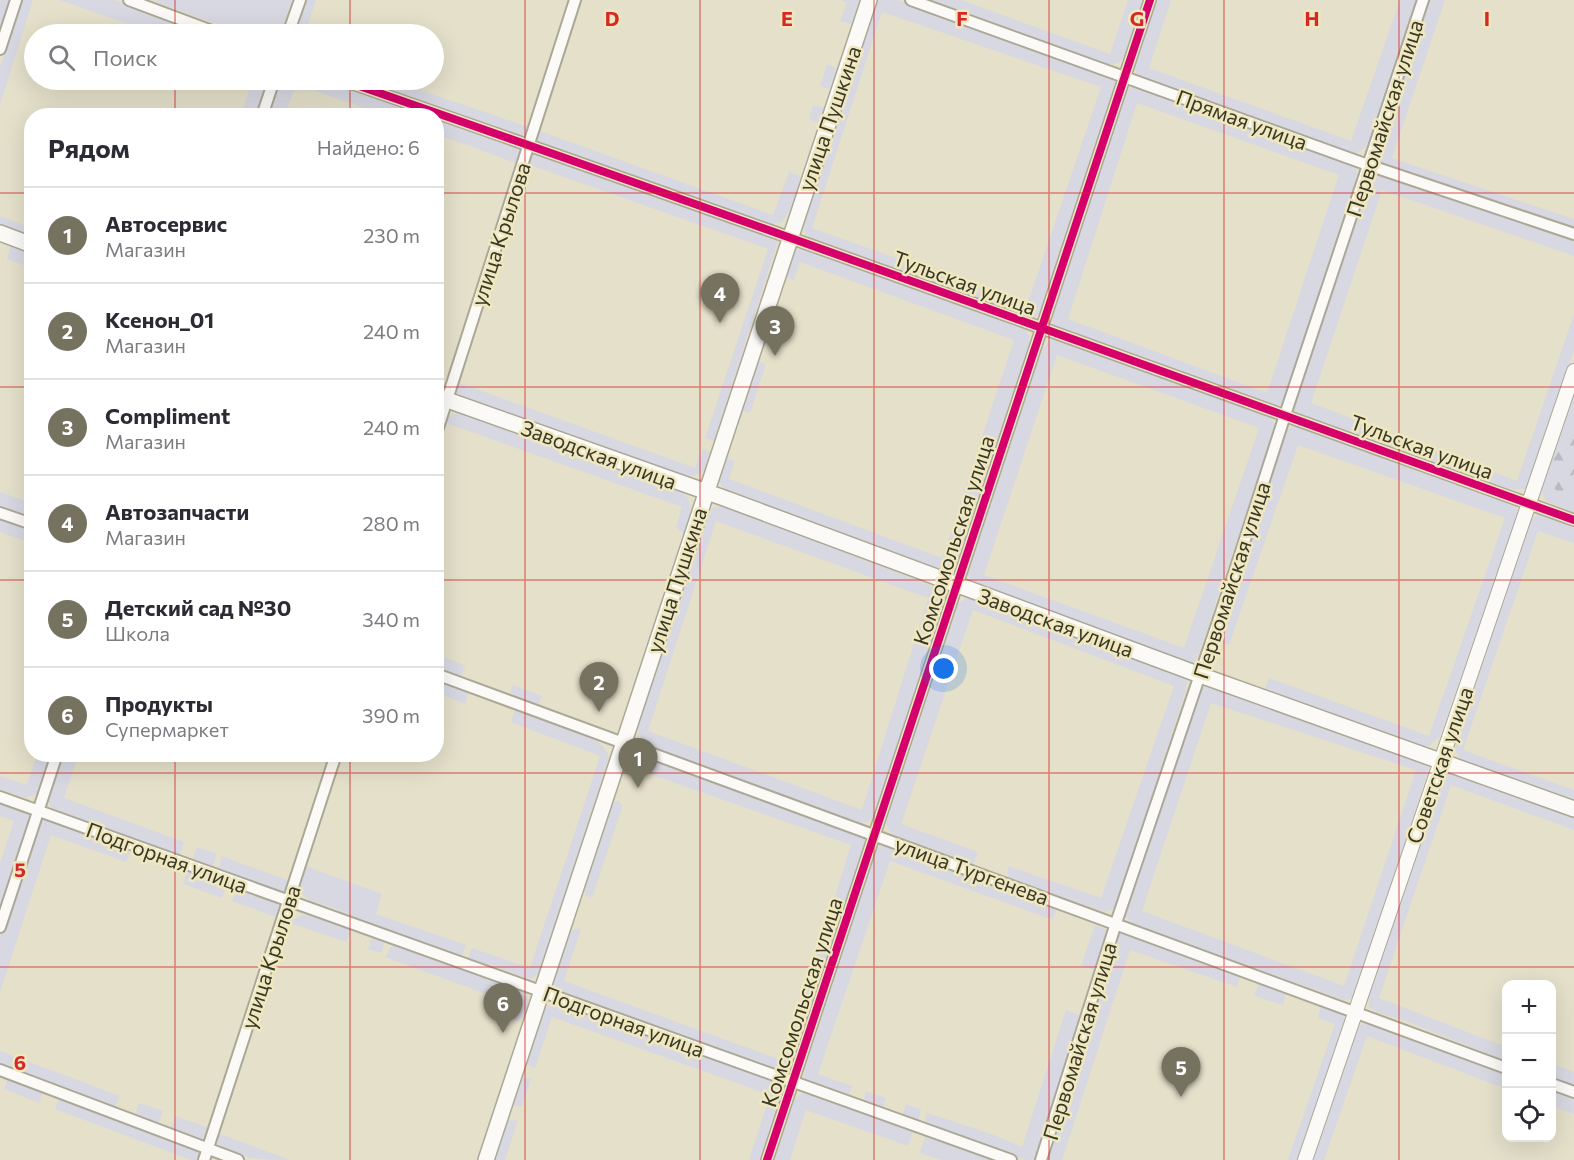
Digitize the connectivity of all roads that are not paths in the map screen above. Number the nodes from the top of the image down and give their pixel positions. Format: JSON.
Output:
{"nodes":[{"id":1,"x":16,"y":0,"type":"edge"},
{"id":2,"x":129,"y":0,"type":"edge"},
{"id":3,"x":300,"y":0,"type":"edge"},
{"id":4,"x":575,"y":0,"type":"edge"},
{"id":5,"x":868,"y":0,"type":"edge"},
{"id":6,"x":911,"y":0,"type":"edge"},
{"id":7,"x":1150,"y":0,"type":"edge"},
{"id":8,"x":1423,"y":0,"type":"edge"},
{"id":9,"x":193,"y":24,"type":"edge"},
{"id":10,"x":292,"y":24,"type":"edge"},
{"id":11,"x":0,"y":49,"type":"edge"},
{"id":12,"x":1125,"y":77,"type":"junction"},
{"id":13,"x":271,"y":90,"type":"edge"},
{"id":14,"x":371,"y":90,"type":"edge"},
{"id":15,"x":265,"y":108,"type":"edge"},
{"id":16,"x":423,"y":108,"type":"edge"},
{"id":17,"x":444,"y":115,"type":"edge"},
{"id":18,"x":530,"y":145,"type":"junction"},
{"id":19,"x":1368,"y":165,"type":"junction"},
{"id":20,"x":0,"y":233,"type":"edge"},
{"id":21,"x":1574,"y":234,"type":"edge"},
{"id":22,"x":789,"y":236,"type":"junction"},
{"id":23,"x":24,"y":242,"type":"edge"},
{"id":24,"x":1041,"y":329,"type":"junction"},
{"id":25,"x":1574,"y":371,"type":"edge"},
{"id":26,"x":444,"y":392,"type":"edge"},
{"id":27,"x":444,"y":399,"type":"edge"},
{"id":28,"x":1285,"y":415,"type":"junction"},
{"id":29,"x":705,"y":492,"type":"junction"},
{"id":30,"x":1529,"y":503,"type":"junction"},
{"id":31,"x":0,"y":513,"type":"edge"},
{"id":32,"x":1574,"y":519,"type":"edge"},
{"id":33,"x":24,"y":521,"type":"edge"},
{"id":34,"x":957,"y":586,"type":"junction"},
{"id":35,"x":1200,"y":675,"type":"junction"},
{"id":36,"x":444,"y":677,"type":"edge"},
{"id":37,"x":622,"y":743,"type":"junction"},
{"id":38,"x":1440,"y":760,"type":"junction"},
{"id":39,"x":54,"y":762,"type":"edge"},
{"id":40,"x":333,"y":762,"type":"edge"},
{"id":41,"x":0,"y":797,"type":"edge"},
{"id":42,"x":1574,"y":809,"type":"edge"},
{"id":43,"x":39,"y":811,"type":"junction"},
{"id":44,"x":876,"y":834,"type":"junction"},
{"id":45,"x":288,"y":901,"type":"junction"},
{"id":46,"x":1116,"y":923,"type":"junction"},
{"id":47,"x":0,"y":927,"type":"edge"},
{"id":48,"x":542,"y":992,"type":"junction"},
{"id":49,"x":1355,"y":1012,"type":"junction"},
{"id":50,"x":1502,"y":1067,"type":"edge"},
{"id":51,"x":0,"y":1070,"type":"edge"},
{"id":52,"x":794,"y":1082,"type":"junction"},
{"id":53,"x":1556,"y":1086,"type":"edge"},
{"id":54,"x":1574,"y":1092,"type":"edge"},
{"id":55,"x":208,"y":1148,"type":"junction"},
{"id":56,"x":204,"y":1160,"type":"edge"},
{"id":57,"x":238,"y":1160,"type":"edge"},
{"id":58,"x":486,"y":1160,"type":"edge"},
{"id":59,"x":767,"y":1160,"type":"edge"},
{"id":60,"x":1011,"y":1160,"type":"edge"},
{"id":61,"x":1041,"y":1160,"type":"edge"},
{"id":62,"x":1305,"y":1160,"type":"edge"}],
"edges":[{"from":1,"to":11,"type":"street"},
{"from":2,"to":9,"type":"street"},
{"from":3,"to":10,"type":"street"},
{"from":4,"to":18,"type":"street","name":"улица Крылова"},
{"from":5,"to":22,"type":"main road","name":"улица Пушкина"},
{"from":6,"to":12,"type":"street","name":"Прямая улица"},
{"from":7,"to":12,"type":"street","name":"Комсомольская улица"},
{"from":8,"to":19,"type":"street","name":"Первомайская улица"},
{"from":12,"to":19,"type":"street","name":"Прямая улица"},
{"from":12,"to":24,"type":"street","name":"Комсомольская улица"},
{"from":13,"to":15,"type":"street"},
{"from":14,"to":16,"type":"street","name":"Тульская улица"},
{"from":17,"to":18,"type":"street","name":"Тульская улица"},
{"from":18,"to":22,"type":"street","name":"Тульская улица"},
{"from":18,"to":26,"type":"street","name":"улица Крылова"},
{"from":19,"to":21,"type":"street","name":"Прямая улица"},
{"from":19,"to":28,"type":"street","name":"Первомайская улица"},
{"from":20,"to":23,"type":"main road"},
{"from":22,"to":24,"type":"street","name":"Тульская улица"},
{"from":22,"to":29,"type":"main road","name":"улица Пушкина"},
{"from":24,"to":28,"type":"street","name":"Тульская улица"},
{"from":24,"to":34,"type":"street","name":"Комсомольская улица"},
{"from":25,"to":30,"type":"street","name":"Советская улица"},
{"from":27,"to":29,"type":"main road","name":"Заводская улица"},
{"from":28,"to":30,"type":"street","name":"Тульская улица"},
{"from":28,"to":35,"type":"street","name":"Первомайская улица"},
{"from":29,"to":34,"type":"main road","name":"Заводская улица"},
{"from":29,"to":37,"type":"main road","name":"улица Пушкина"},
{"from":30,"to":32,"type":"street","name":"Тульская улица"},
{"from":30,"to":38,"type":"street","name":"Советская улица"},
{"from":31,"to":33,"type":"street"},
{"from":34,"to":35,"type":"main road","name":"Заводская улица"},
{"from":34,"to":44,"type":"street","name":"Комсомольская улица"},
{"from":35,"to":38,"type":"main road","name":"Заводская улица"},
{"from":35,"to":46,"type":"street","name":"Первомайская улица"},
{"from":36,"to":37,"type":"street","name":"улица Тургенева"},
{"from":37,"to":44,"type":"street","name":"улица Тургенева"},
{"from":37,"to":48,"type":"main road","name":"улица Пушкина"},
{"from":38,"to":42,"type":"main road","name":"Заводская улица"},
{"from":38,"to":49,"type":"street","name":"Советская улица"},
{"from":39,"to":43,"type":"street"},
{"from":40,"to":45,"type":"street","name":"улица Крылова"},
{"from":41,"to":43,"type":"street","name":"Подгорная улица"},
{"from":43,"to":45,"type":"street","name":"Подгорная улица"},
{"from":43,"to":47,"type":"street"},
{"from":44,"to":46,"type":"street","name":"улица Тургенева"},
{"from":44,"to":52,"type":"street","name":"Комсомольская улица"},
{"from":45,"to":48,"type":"street","name":"Подгорная улица"},
{"from":45,"to":55,"type":"street","name":"улица Крылова"},
{"from":46,"to":49,"type":"street","name":"улица Тургенева"},
{"from":46,"to":61,"type":"street","name":"Первомайская улица"},
{"from":48,"to":52,"type":"street","name":"Подгорная улица"},
{"from":48,"to":58,"type":"main road","name":"улица Пушкина"},
{"from":49,"to":50,"type":"street","name":"улица Тургенева"},
{"from":49,"to":62,"type":"street","name":"Советская улица"},
{"from":51,"to":55,"type":"street"},
{"from":52,"to":59,"type":"street","name":"Комсомольская улица"},
{"from":52,"to":60,"type":"street","name":"Подгорная улица"},
{"from":53,"to":54,"type":"street"},
{"from":55,"to":56,"type":"street","name":"улица Крылова"},
{"from":55,"to":57,"type":"street"}]}
